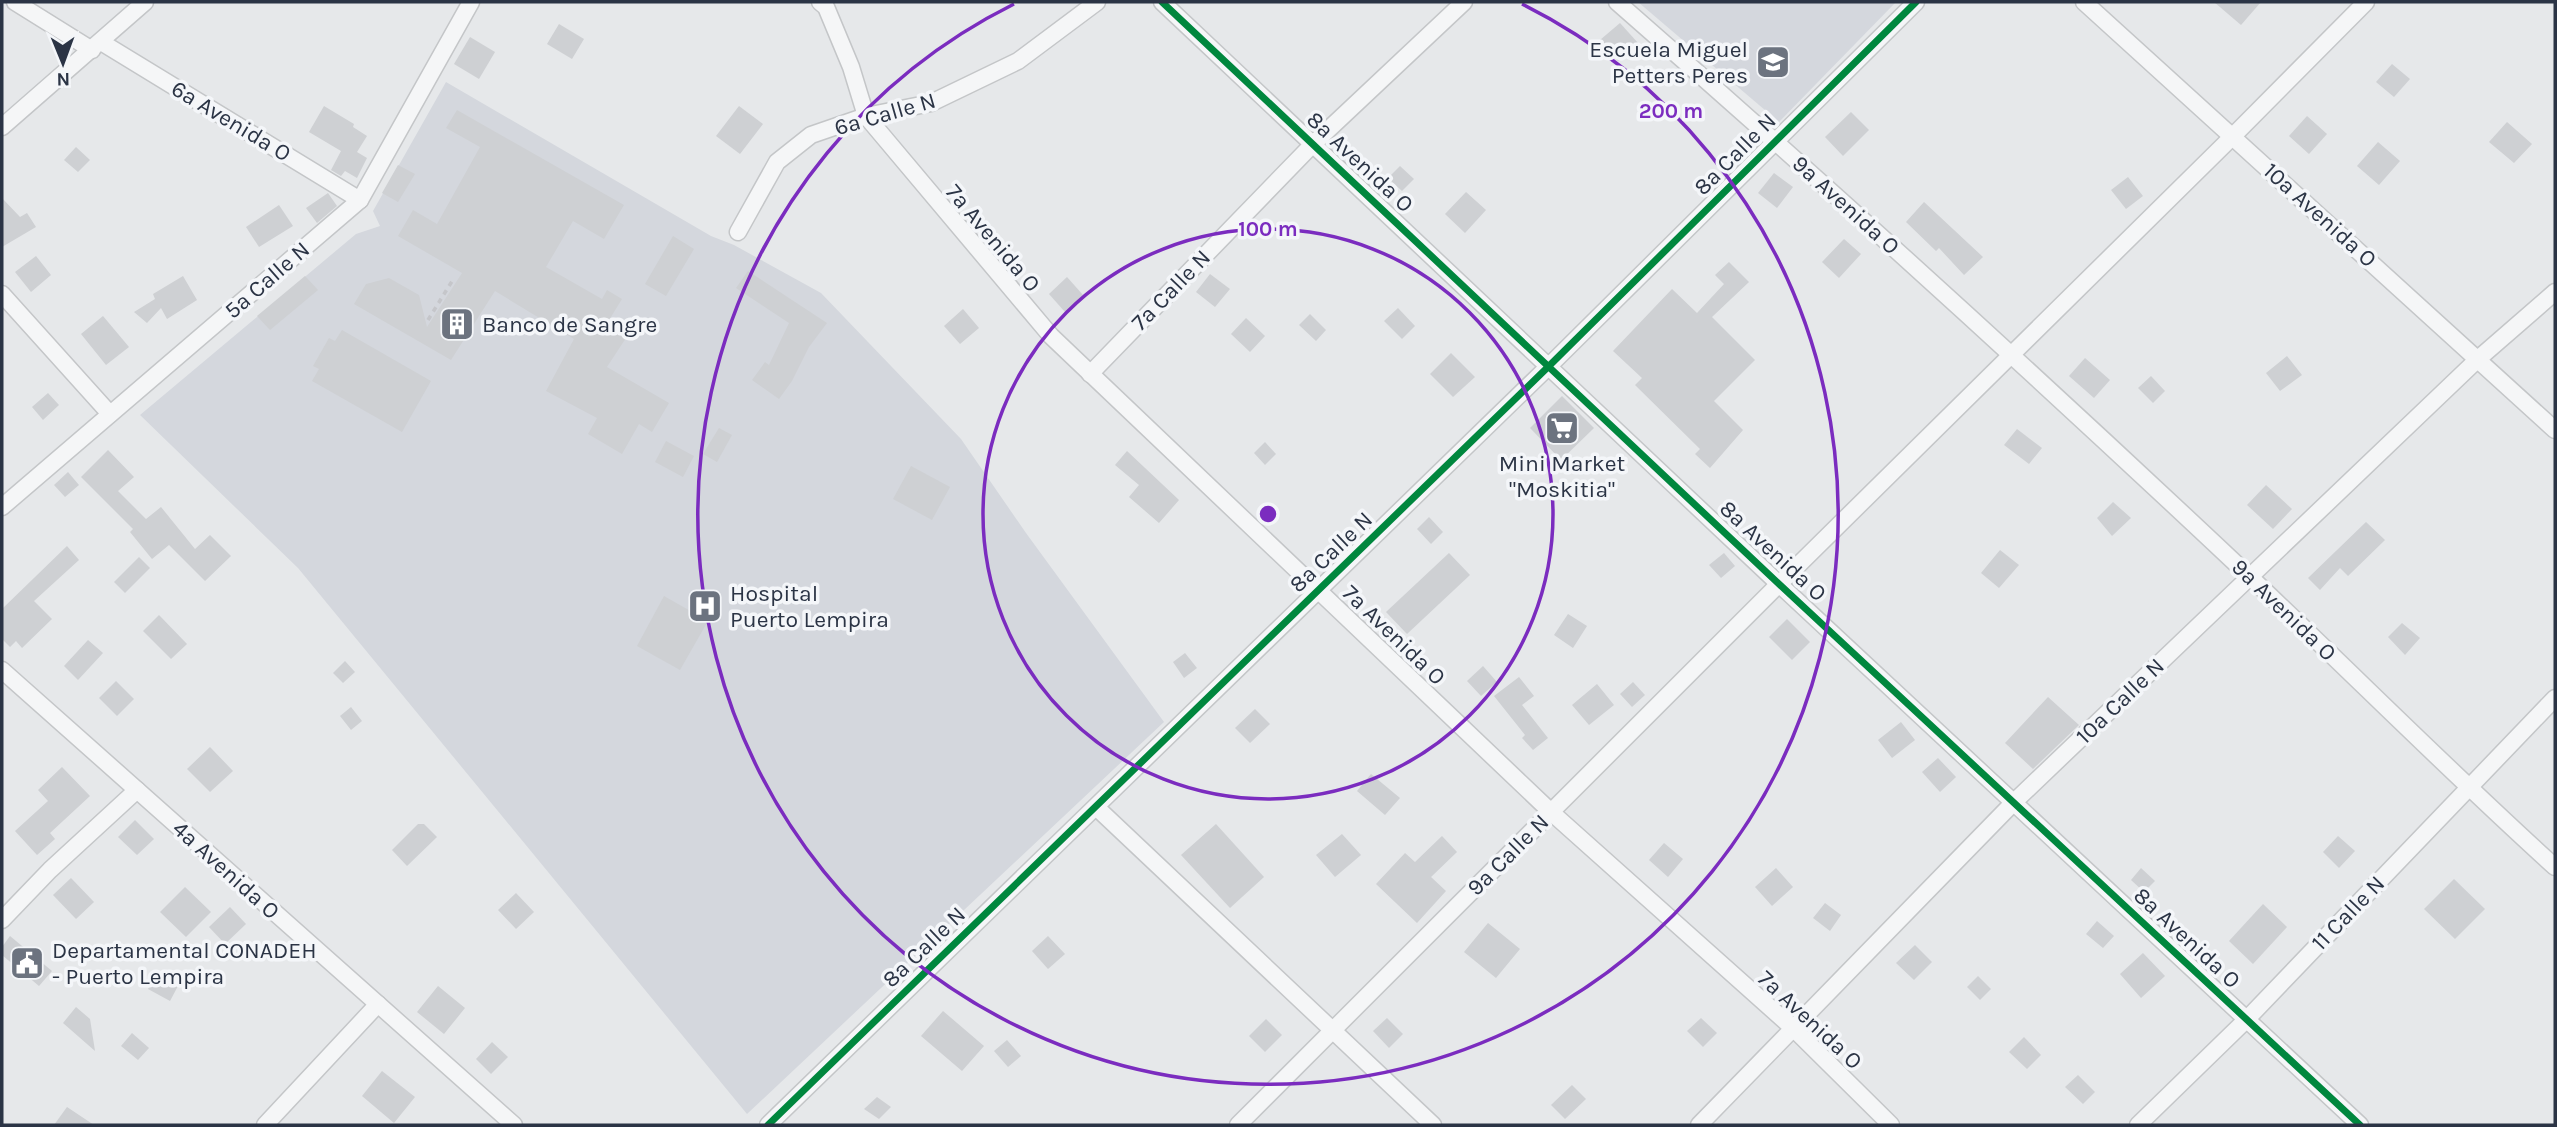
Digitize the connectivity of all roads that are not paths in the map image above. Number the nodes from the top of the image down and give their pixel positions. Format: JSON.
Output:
{"nodes":[{"id":1,"x":15,"y":2,"type":"edge"},
{"id":2,"x":145,"y":2,"type":"edge"},
{"id":3,"x":471,"y":2,"type":"edge"},
{"id":4,"x":820,"y":2,"type":"edge"},
{"id":5,"x":1097,"y":2,"type":"edge"},
{"id":6,"x":1162,"y":2,"type":"edge"},
{"id":7,"x":1464,"y":2,"type":"edge"},
{"id":8,"x":1617,"y":2,"type":"edge"},
{"id":9,"x":1916,"y":2,"type":"edge"},
{"id":10,"x":2084,"y":2,"type":"edge"},
{"id":11,"x":2366,"y":2,"type":"edge"},
{"id":12,"x":96,"y":46,"type":"junction"},
{"id":13,"x":866,"y":116,"type":"junction"},
{"id":14,"x":2,"y":127,"type":"edge"},
{"id":15,"x":2234,"y":136,"type":"junction"},
{"id":16,"x":1776,"y":141,"type":"junction"},
{"id":17,"x":1313,"y":144,"type":"junction"},
{"id":18,"x":360,"y":200,"type":"junction"},
{"id":19,"x":738,"y":232,"type":"dead end"},
{"id":20,"x":2555,"y":292,"type":"edge"},
{"id":21,"x":2,"y":294,"type":"edge"},
{"id":22,"x":2011,"y":354,"type":"junction"},
{"id":23,"x":2478,"y":359,"type":"junction"},
{"id":24,"x":1549,"y":366,"type":"junction"},
{"id":25,"x":1090,"y":373,"type":"junction"},
{"id":26,"x":110,"y":414,"type":"junction"},
{"id":27,"x":2555,"y":430,"type":"edge"},
{"id":28,"x":2,"y":507,"type":"edge"},
{"id":29,"x":2250,"y":577,"type":"junction"},
{"id":30,"x":1779,"y":584,"type":"junction"},
{"id":31,"x":1319,"y":590,"type":"junction"},
{"id":32,"x":2,"y":670,"type":"edge"},
{"id":33,"x":2555,"y":698,"type":"edge"},
{"id":34,"x":2468,"y":788,"type":"junction"},
{"id":35,"x":137,"y":790,"type":"junction"},
{"id":36,"x":2014,"y":802,"type":"junction"},
{"id":37,"x":1096,"y":807,"type":"junction"},
{"id":38,"x":1551,"y":812,"type":"junction"},
{"id":39,"x":2555,"y":866,"type":"edge"},
{"id":40,"x":2,"y":920,"type":"edge"},
{"id":41,"x":377,"y":1004,"type":"junction"},
{"id":42,"x":2246,"y":1020,"type":"junction"},
{"id":43,"x":1794,"y":1029,"type":"junction"},
{"id":44,"x":1332,"y":1031,"type":"junction"},
{"id":45,"x":265,"y":1125,"type":"edge"},
{"id":46,"x":514,"y":1125,"type":"edge"},
{"id":47,"x":768,"y":1125,"type":"edge"},
{"id":48,"x":1237,"y":1125,"type":"edge"},
{"id":49,"x":1433,"y":1125,"type":"edge"},
{"id":50,"x":1699,"y":1125,"type":"edge"},
{"id":51,"x":1891,"y":1125,"type":"edge"},
{"id":52,"x":2138,"y":1125,"type":"edge"},
{"id":53,"x":2360,"y":1125,"type":"edge"}],
"edges":[{"from":1,"to":12,"type":"street","name":"6a Avenida O"},
{"from":2,"to":12,"type":"street"},
{"from":3,"to":18,"type":"street","name":"5a Calle N"},
{"from":4,"to":13,"type":"street","name":"7a Avenida O"},
{"from":5,"to":13,"type":"street","name":"6a Calle N"},
{"from":6,"to":17,"type":"street","name":"8a Avenida O"},
{"from":7,"to":17,"type":"street","name":"7a Calle N"},
{"from":8,"to":16,"type":"street","name":"9a Avenida O"},
{"from":9,"to":16,"type":"street","name":"8a Calle N"},
{"from":10,"to":15,"type":"street","name":"10a Avenida O"},
{"from":11,"to":15,"type":"street"},
{"from":12,"to":14,"type":"street"},
{"from":12,"to":18,"type":"street","name":"6a Avenida O"},
{"from":13,"to":19,"type":"street","name":"6a Calle N"},
{"from":13,"to":25,"type":"street","name":"7a Avenida O"},
{"from":15,"to":22,"type":"street"},
{"from":15,"to":23,"type":"street","name":"10a Avenida O"},
{"from":16,"to":22,"type":"street","name":"9a Avenida O"},
{"from":16,"to":24,"type":"street","name":"8a Calle N"},
{"from":17,"to":24,"type":"street","name":"8a Avenida O"},
{"from":17,"to":25,"type":"street","name":"7a Calle N"},
{"from":18,"to":26,"type":"street","name":"5a Calle N"},
{"from":20,"to":23,"type":"street","name":"10a Calle N"},
{"from":21,"to":26,"type":"street"},
{"from":22,"to":29,"type":"street","name":"9a Avenida O"},
{"from":22,"to":30,"type":"street"},
{"from":23,"to":27,"type":"street","name":"10a Avenida O"},
{"from":23,"to":29,"type":"street","name":"10a Calle N"},
{"from":24,"to":30,"type":"street","name":"8a Avenida O"},
{"from":24,"to":31,"type":"street","name":"8a Calle N"},
{"from":25,"to":31,"type":"street","name":"7a Avenida O"},
{"from":26,"to":28,"type":"street","name":"5a Calle N"},
{"from":29,"to":34,"type":"street","name":"9a Avenida O"},
{"from":29,"to":36,"type":"street","name":"10a Calle N"},
{"from":30,"to":36,"type":"street","name":"8a Avenida O"},
{"from":30,"to":38,"type":"street","name":"9a Calle N"},
{"from":31,"to":37,"type":"street","name":"8a Calle N"},
{"from":31,"to":38,"type":"street","name":"7a Avenida O"},
{"from":32,"to":35,"type":"street","name":"4a Avenida O"},
{"from":33,"to":34,"type":"street","name":"11 Calle N"},
{"from":34,"to":39,"type":"street","name":"9a Avenida O"},
{"from":34,"to":42,"type":"street","name":"11 Calle N"},
{"from":35,"to":40,"type":"street"},
{"from":35,"to":41,"type":"street","name":"4a Avenida O"},
{"from":36,"to":42,"type":"street","name":"8a Avenida O"},
{"from":36,"to":43,"type":"street","name":"10a Calle N"},
{"from":37,"to":44,"type":"street"},
{"from":37,"to":47,"type":"street","name":"8a Calle N"},
{"from":38,"to":43,"type":"street","name":"7a Avenida O"},
{"from":38,"to":44,"type":"street","name":"9a Calle N"},
{"from":41,"to":45,"type":"street"},
{"from":41,"to":46,"type":"street","name":"4a Avenida O"},
{"from":42,"to":52,"type":"street","name":"11 Calle N"},
{"from":42,"to":53,"type":"street","name":"8a Avenida O"},
{"from":43,"to":50,"type":"street","name":"10a Calle N"},
{"from":43,"to":51,"type":"street","name":"7a Avenida O"},
{"from":44,"to":48,"type":"street","name":"9a Calle N"},
{"from":44,"to":49,"type":"street"}]}
